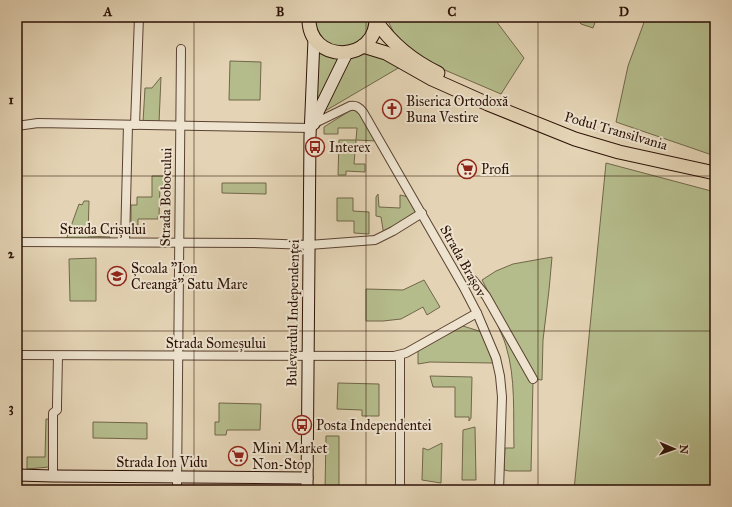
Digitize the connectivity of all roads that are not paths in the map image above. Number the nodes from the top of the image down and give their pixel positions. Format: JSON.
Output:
{"nodes":[{"id":1,"x":139,"y":17,"type":"edge"},
{"id":2,"x":309,"y":17,"type":"edge"},
{"id":3,"x":376,"y":19,"type":"edge"},
{"id":4,"x":314,"y":39,"type":"junction"},
{"id":5,"x":363,"y":46,"type":"junction"},
{"id":6,"x":181,"y":49,"type":"dead end"},
{"id":7,"x":347,"y":53,"type":"junction"},
{"id":8,"x":490,"y":100,"type":"junction"},
{"id":9,"x":131,"y":125,"type":"junction"},
{"id":10,"x":17,"y":126,"type":"edge"},
{"id":11,"x":181,"y":126,"type":"junction"},
{"id":12,"x":312,"y":129,"type":"junction"},
{"id":13,"x":715,"y":166,"type":"edge"},
{"id":14,"x":715,"y":173,"type":"edge"},
{"id":15,"x":422,"y":213,"type":"junction"},
{"id":16,"x":17,"y":242,"type":"edge"},
{"id":17,"x":125,"y":242,"type":"junction"},
{"id":18,"x":178,"y":242,"type":"junction"},
{"id":19,"x":309,"y":245,"type":"junction"},
{"id":20,"x":473,"y":280,"type":"dead end"},
{"id":21,"x":477,"y":313,"type":"junction"},
{"id":22,"x":17,"y":355,"type":"edge"},
{"id":23,"x":178,"y":355,"type":"junction"},
{"id":24,"x":308,"y":355,"type":"junction"},
{"id":25,"x":400,"y":355,"type":"junction"},
{"id":26,"x":58,"y":356,"type":"junction"},
{"id":27,"x":533,"y":379,"type":"dead end"},
{"id":28,"x":17,"y":475,"type":"edge"},
{"id":29,"x":53,"y":476,"type":"junction"},
{"id":30,"x":177,"y":478,"type":"junction"},
{"id":31,"x":307,"y":478,"type":"junction"},
{"id":32,"x":177,"y":490,"type":"edge"},
{"id":33,"x":307,"y":490,"type":"edge"},
{"id":34,"x":400,"y":490,"type":"edge"},
{"id":35,"x":499,"y":490,"type":"edge"}],
"edges":[{"from":1,"to":9,"type":"street"},
{"from":2,"to":4,"type":"main road","name":"Bulevardul Independenței"},
{"from":3,"to":5,"type":"main road"},
{"from":3,"to":8,"type":"main road"},
{"from":4,"to":7,"type":"main road"},
{"from":4,"to":12,"type":"street","name":"Bulevardul Independenței"},
{"from":5,"to":7,"type":"main road"},
{"from":5,"to":8,"type":"main road"},
{"from":6,"to":11,"type":"street","name":"Strada Bobocului"},
{"from":7,"to":12,"type":"street","name":"Bulevardul Independenței"},
{"from":8,"to":13,"type":"main road","name":"Podul Transilvania"},
{"from":8,"to":14,"type":"main road","name":"Podul Transilvania"},
{"from":9,"to":10,"type":"street"},
{"from":9,"to":11,"type":"street"},
{"from":9,"to":17,"type":"street"},
{"from":11,"to":12,"type":"street"},
{"from":11,"to":18,"type":"street","name":"Strada Bobocului"},
{"from":12,"to":15,"type":"street","name":"Strada Brașov"},
{"from":12,"to":19,"type":"street","name":"Bulevardul Independenței"},
{"from":15,"to":19,"type":"street","name":"Strada Crișului"},
{"from":15,"to":21,"type":"street","name":"Strada Brașov"},
{"from":16,"to":17,"type":"street","name":"Strada Crișului"},
{"from":17,"to":18,"type":"street","name":"Strada Crișului"},
{"from":18,"to":19,"type":"street","name":"Strada Crișului"},
{"from":18,"to":23,"type":"street","name":"Strada Bobocului"},
{"from":19,"to":24,"type":"street","name":"Bulevardul Independenței"},
{"from":20,"to":27,"type":"street"},
{"from":21,"to":25,"type":"street","name":"Strada Someșului"},
{"from":21,"to":35,"type":"street","name":"Strada Brașov"},
{"from":22,"to":26,"type":"street","name":"Strada Someșului"},
{"from":23,"to":24,"type":"street","name":"Strada Someșului"},
{"from":23,"to":26,"type":"street","name":"Strada Someșului"},
{"from":23,"to":30,"type":"street","name":"Strada Bobocului"},
{"from":24,"to":25,"type":"street","name":"Strada Someșului"},
{"from":24,"to":31,"type":"street","name":"Bulevardul Independenței"},
{"from":25,"to":34,"type":"street"},
{"from":26,"to":29,"type":"street"},
{"from":28,"to":29,"type":"street","name":"Strada Ion Vidu"},
{"from":29,"to":30,"type":"street","name":"Strada Ion Vidu"},
{"from":30,"to":31,"type":"street","name":"Strada Ion Vidu"},
{"from":30,"to":32,"type":"street","name":"Strada Bobocului"},
{"from":31,"to":33,"type":"street","name":"Bulevardul Independenței"}]}
